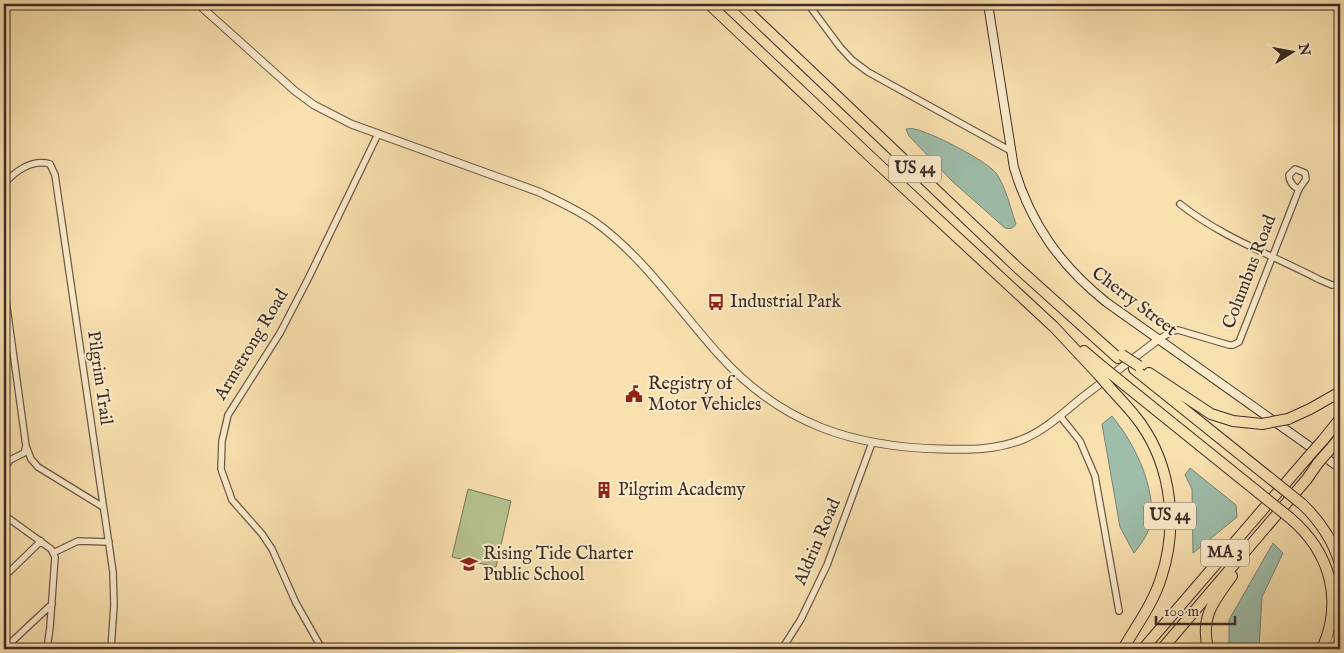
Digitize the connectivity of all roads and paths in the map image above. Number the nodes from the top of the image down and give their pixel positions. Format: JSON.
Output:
{"nodes":[{"id":1,"x":198,"y":4,"type":"edge"},
{"id":2,"x":709,"y":4,"type":"edge"},
{"id":3,"x":740,"y":4,"type":"edge"},
{"id":4,"x":808,"y":4,"type":"edge"},
{"id":5,"x":988,"y":4,"type":"edge"},
{"id":6,"x":378,"y":134,"type":"junction"},
{"id":7,"x":1011,"y":151,"type":"junction"},
{"id":8,"x":4,"y":184,"type":"edge"},
{"id":9,"x":1299,"y":189,"type":"dead end"},
{"id":10,"x":1180,"y":204,"type":"dead end"},
{"id":11,"x":1272,"y":256,"type":"junction"},
{"id":12,"x":1340,"y":285,"type":"edge"},
{"id":13,"x":4,"y":286,"type":"edge"},
{"id":14,"x":1159,"y":339,"type":"junction"},
{"id":15,"x":1136,"y":368,"type":"junction"},
{"id":16,"x":1101,"y":371,"type":"junction"},
{"id":17,"x":1340,"y":392,"type":"edge"},
{"id":18,"x":1060,"y":416,"type":"junction"},
{"id":19,"x":1340,"y":419,"type":"edge"},
{"id":20,"x":1340,"y":437,"type":"edge"},
{"id":21,"x":872,"y":443,"type":"junction"},
{"id":22,"x":26,"y":446,"type":"junction"},
{"id":23,"x":1340,"y":468,"type":"edge"},
{"id":24,"x":4,"y":469,"type":"edge"},
{"id":25,"x":104,"y":506,"type":"junction"},
{"id":26,"x":4,"y":515,"type":"edge"},
{"id":27,"x":41,"y":541,"type":"junction"},
{"id":28,"x":109,"y":542,"type":"junction"},
{"id":29,"x":53,"y":552,"type":"junction"},
{"id":30,"x":1243,"y":554,"type":"junction"},
{"id":31,"x":1340,"y":564,"type":"edge"},
{"id":32,"x":4,"y":577,"type":"edge"},
{"id":33,"x":52,"y":604,"type":"junction"},
{"id":34,"x":1119,"y":611,"type":"dead end"},
{"id":35,"x":1340,"y":631,"type":"edge"},
{"id":36,"x":4,"y":648,"type":"edge"},
{"id":37,"x":47,"y":649,"type":"edge"},
{"id":38,"x":111,"y":649,"type":"edge"},
{"id":39,"x":322,"y":649,"type":"edge"},
{"id":40,"x":782,"y":649,"type":"edge"},
{"id":41,"x":1123,"y":649,"type":"edge"},
{"id":42,"x":1143,"y":649,"type":"edge"},
{"id":43,"x":1162,"y":649,"type":"edge"},
{"id":44,"x":1208,"y":649,"type":"edge"},
{"id":45,"x":1322,"y":649,"type":"edge"},
{"id":46,"x":1333,"y":649,"type":"edge"}],
"edges":[{"from":1,"to":6,"type":"street"},
{"from":2,"to":16,"type":"highway","number":"US 44"},
{"from":3,"to":15,"type":"highway","number":"US 44","bridge":true},
{"from":4,"to":7,"type":"street"},
{"from":5,"to":7,"type":"main road","name":"Cherry Street"},
{"from":6,"to":21,"type":"street"},
{"from":6,"to":39,"type":"street","name":"Armstrong Road"},
{"from":7,"to":14,"type":"main road","name":"Cherry Street"},
{"from":8,"to":25,"type":"street","name":"Pilgrim Trail"},
{"from":9,"to":11,"type":"street","name":"Columbus Road"},
{"from":10,"to":11,"type":"street"},
{"from":11,"to":12,"type":"street"},
{"from":11,"to":14,"type":"street","name":"Columbus Road"},
{"from":13,"to":22,"type":"street"},
{"from":14,"to":18,"type":"street"},
{"from":14,"to":23,"type":"main road","name":"Cherry Street"},
{"from":15,"to":17,"type":"highway","bridge":true},
{"from":15,"to":31,"type":"highway","bridge":true},
{"from":16,"to":41,"type":"highway","number":"US 44","bridge":true},
{"from":16,"to":45,"type":"highway","bridge":true},
{"from":18,"to":21,"type":"street"},
{"from":18,"to":34,"type":"street"},
{"from":19,"to":42,"type":"highway","number":"MA 3","bridge":true},
{"from":20,"to":30,"type":"highway","number":"MA 3","bridge":true},
{"from":21,"to":40,"type":"street","name":"Aldrin Road"},
{"from":22,"to":24,"type":"street"},
{"from":22,"to":25,"type":"street"},
{"from":25,"to":28,"type":"street","name":"Pilgrim Trail"},
{"from":26,"to":27,"type":"street"},
{"from":27,"to":29,"type":"street"},
{"from":27,"to":32,"type":"street"},
{"from":28,"to":29,"type":"street"},
{"from":28,"to":38,"type":"street","name":"Pilgrim Trail"},
{"from":29,"to":33,"type":"street"},
{"from":30,"to":43,"type":"highway","number":"MA 3"},
{"from":30,"to":44,"type":"highway"},
{"from":33,"to":36,"type":"street"},
{"from":33,"to":37,"type":"street"},
{"from":35,"to":46,"type":"highway"}]}
